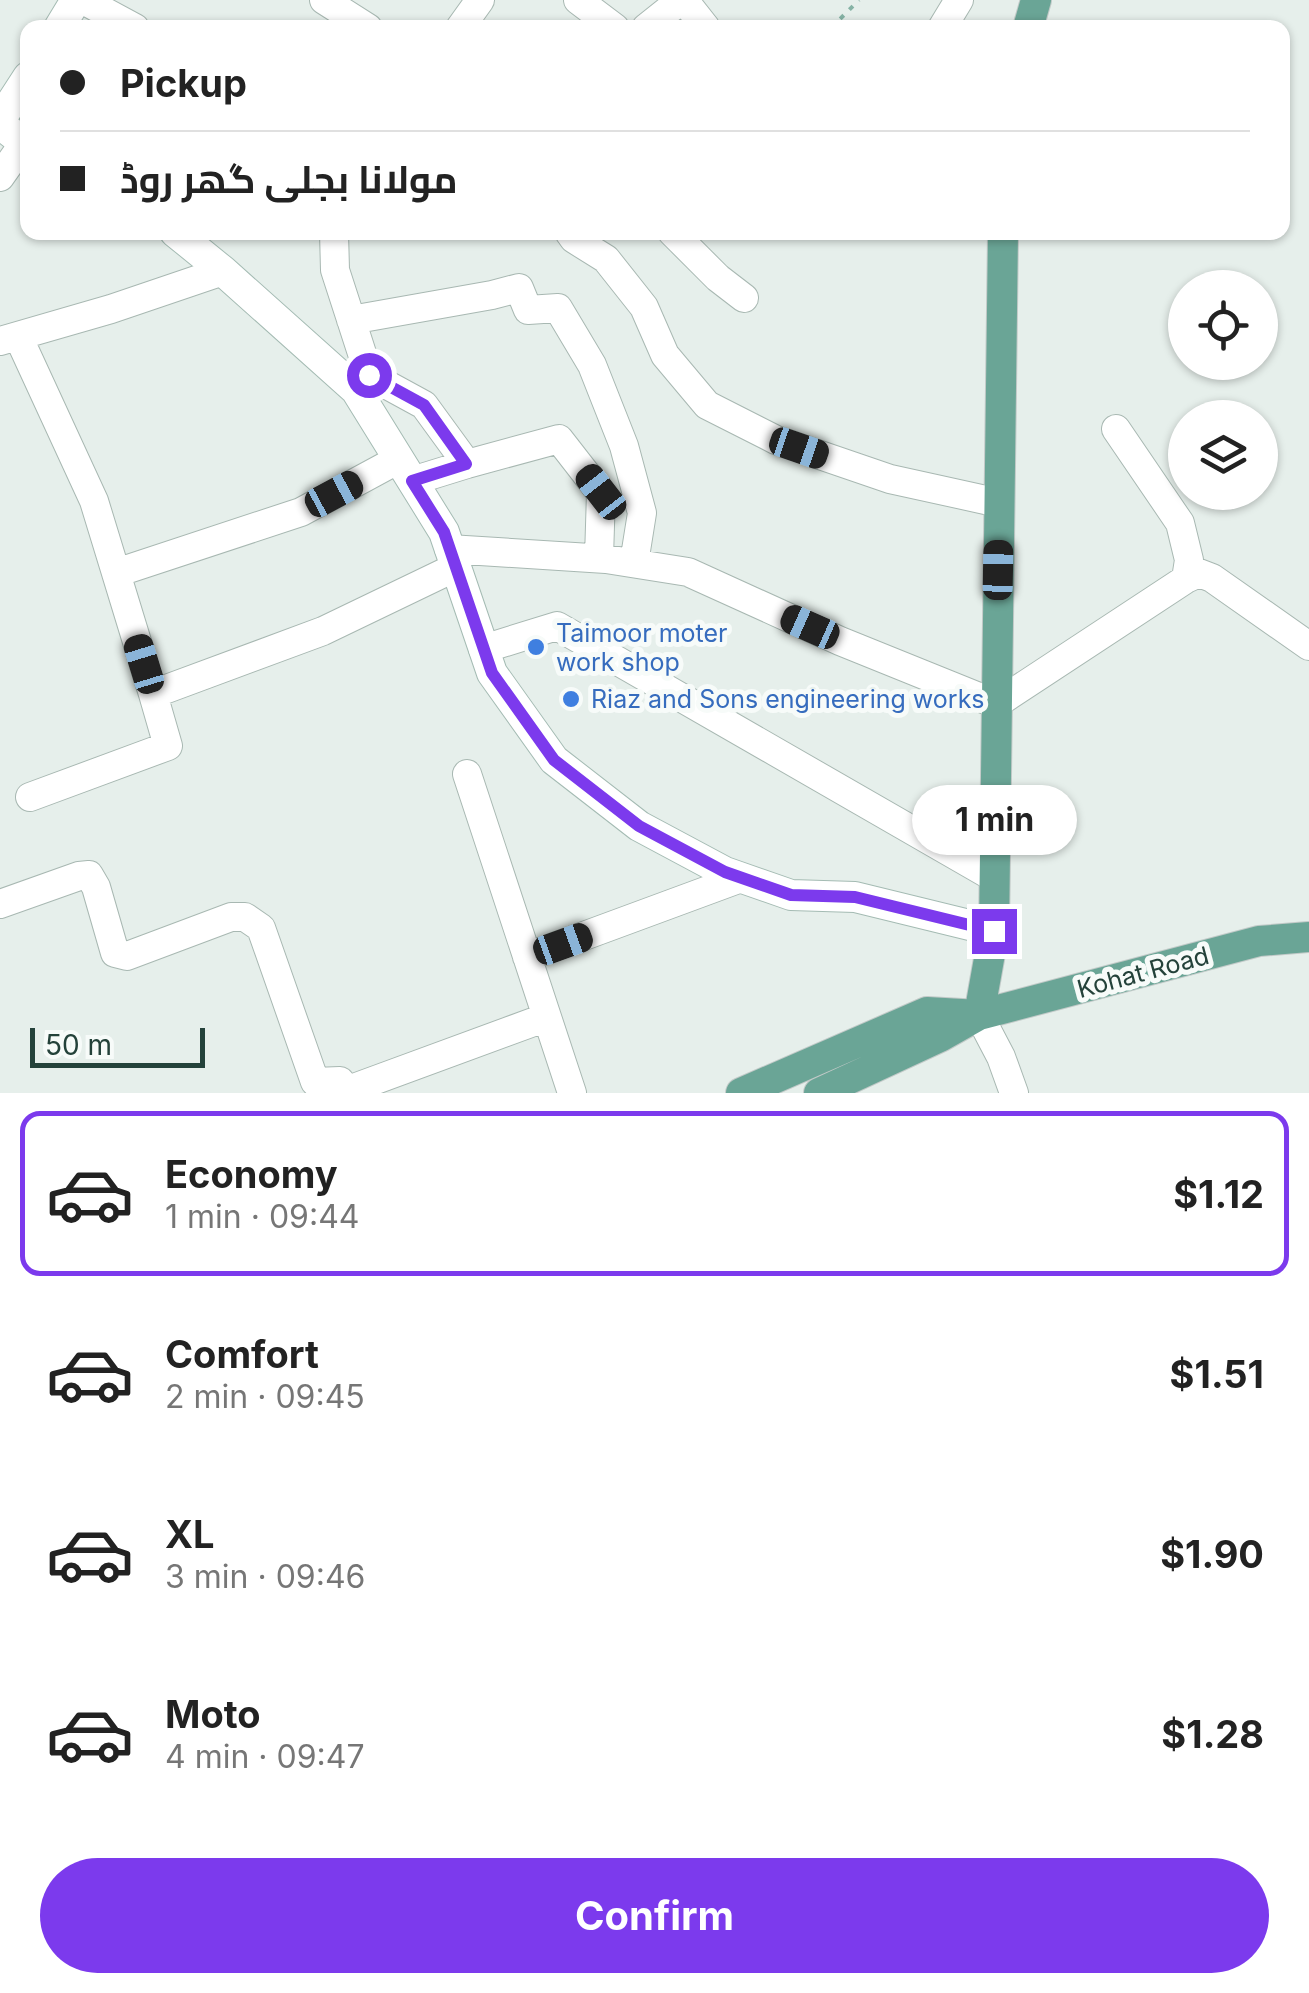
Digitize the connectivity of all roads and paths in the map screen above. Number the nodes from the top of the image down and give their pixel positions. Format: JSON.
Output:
{"nodes":[{"id":1,"x":80,"y":0,"type":"edge"},
{"id":2,"x":324,"y":0,"type":"edge"},
{"id":3,"x":578,"y":0,"type":"edge"},
{"id":4,"x":682,"y":0,"type":"edge"},
{"id":5,"x":859,"y":0,"type":"edge"},
{"id":6,"x":119,"y":20,"type":"edge"},
{"id":7,"x":355,"y":20,"type":"edge"},
{"id":8,"x":604,"y":20,"type":"edge"},
{"id":9,"x":656,"y":20,"type":"edge"},
{"id":10,"x":699,"y":20,"type":"edge"},
{"id":11,"x":839,"y":20,"type":"edge"},
{"id":12,"x":20,"y":90,"type":"edge"},
{"id":13,"x":0,"y":122,"type":"edge"},
{"id":14,"x":20,"y":139,"type":"edge"},
{"id":15,"x":20,"y":151,"type":"edge"},
{"id":16,"x":0,"y":176,"type":"edge"},
{"id":17,"x":186,"y":240,"type":"edge"},
{"id":18,"x":334,"y":240,"type":"edge"},
{"id":19,"x":581,"y":240,"type":"edge"},
{"id":20,"x":680,"y":240,"type":"edge"},
{"id":21,"x":1003,"y":240,"type":"edge"},
{"id":22,"x":608,"y":244,"type":"edge"},
{"id":23,"x":223,"y":271,"type":"junction"},
{"id":24,"x":744,"y":298,"type":"dead end"},
{"id":25,"x":351,"y":320,"type":"junction"},
{"id":26,"x":9,"y":338,"type":"edge"},
{"id":27,"x":1116,"y":429,"type":"dead end"},
{"id":28,"x":466,"y":464,"type":"junction"},
{"id":29,"x":405,"y":470,"type":"junction"},
{"id":30,"x":999,"y":504,"type":"junction"},
{"id":31,"x":452,"y":558,"type":"junction"},
{"id":32,"x":599,"y":558,"type":"junction"},
{"id":33,"x":634,"y":563,"type":"junction"},
{"id":34,"x":116,"y":573,"type":"junction"},
{"id":35,"x":1186,"y":578,"type":"junction"},
{"id":36,"x":1309,"y":646,"type":"edge"},
{"id":37,"x":483,"y":649,"type":"junction"},
{"id":38,"x":153,"y":694,"type":"junction"},
{"id":39,"x":996,"y":704,"type":"junction"},
{"id":40,"x":467,"y":774,"type":"dead end"},
{"id":41,"x":30,"y":797,"type":"dead end"},
{"id":42,"x":741,"y":878,"type":"junction"},
{"id":43,"x":995,"y":878,"type":"junction"},
{"id":44,"x":0,"y":904,"type":"edge"},
{"id":45,"x":994,"y":931,"type":"junction"},
{"id":46,"x":1309,"y":937,"type":"edge"},
{"id":47,"x":527,"y":957,"type":"junction"},
{"id":48,"x":979,"y":1015,"type":"junction"},
{"id":49,"x":547,"y":1017,"type":"junction"},
{"id":50,"x":343,"y":1092,"type":"edge"},
{"id":51,"x":572,"y":1093,"type":"edge"},
{"id":52,"x":741,"y":1093,"type":"edge"},
{"id":53,"x":819,"y":1093,"type":"edge"},
{"id":54,"x":1014,"y":1093,"type":"edge"}],
"edges":[{"from":1,"to":6,"type":"street"},
{"from":2,"to":7,"type":"street"},
{"from":3,"to":8,"type":"street"},
{"from":4,"to":9,"type":"street"},
{"from":4,"to":10,"type":"street"},
{"from":5,"to":11,"type":"path"},
{"from":12,"to":13,"type":"street"},
{"from":13,"to":14,"type":"street"},
{"from":15,"to":16,"type":"street"},
{"from":17,"to":23,"type":"street"},
{"from":18,"to":25,"type":"street"},
{"from":19,"to":22,"type":"street"},
{"from":20,"to":24,"type":"street"},
{"from":21,"to":30,"type":"main road"},
{"from":22,"to":30,"type":"street"},
{"from":23,"to":26,"type":"street"},
{"from":23,"to":29,"type":"street"},
{"from":25,"to":28,"type":"street"},
{"from":25,"to":33,"type":"street"},
{"from":26,"to":34,"type":"street"},
{"from":27,"to":35,"type":"street"},
{"from":28,"to":29,"type":"street"},
{"from":28,"to":32,"type":"street"},
{"from":29,"to":31,"type":"street"},
{"from":29,"to":34,"type":"street"},
{"from":30,"to":39,"type":"main road"},
{"from":31,"to":32,"type":"street"},
{"from":31,"to":37,"type":"street"},
{"from":31,"to":38,"type":"street"},
{"from":32,"to":33,"type":"street"},
{"from":33,"to":39,"type":"street"},
{"from":34,"to":38,"type":"street"},
{"from":35,"to":36,"type":"street"},
{"from":35,"to":39,"type":"street"},
{"from":37,"to":42,"type":"street"},
{"from":37,"to":43,"type":"street"},
{"from":38,"to":41,"type":"street"},
{"from":39,"to":43,"type":"main road"},
{"from":40,"to":47,"type":"street"},
{"from":42,"to":45,"type":"street"},
{"from":42,"to":47,"type":"street"},
{"from":43,"to":45,"type":"main road"},
{"from":44,"to":50,"type":"street"},
{"from":45,"to":48,"type":"main road"},
{"from":46,"to":48,"type":"main road","name":"Kohat Road"},
{"from":47,"to":49,"type":"street"},
{"from":48,"to":52,"type":"main road"},
{"from":48,"to":53,"type":"main road"},
{"from":48,"to":54,"type":"street"},
{"from":49,"to":50,"type":"street"},
{"from":49,"to":51,"type":"street"}]}
